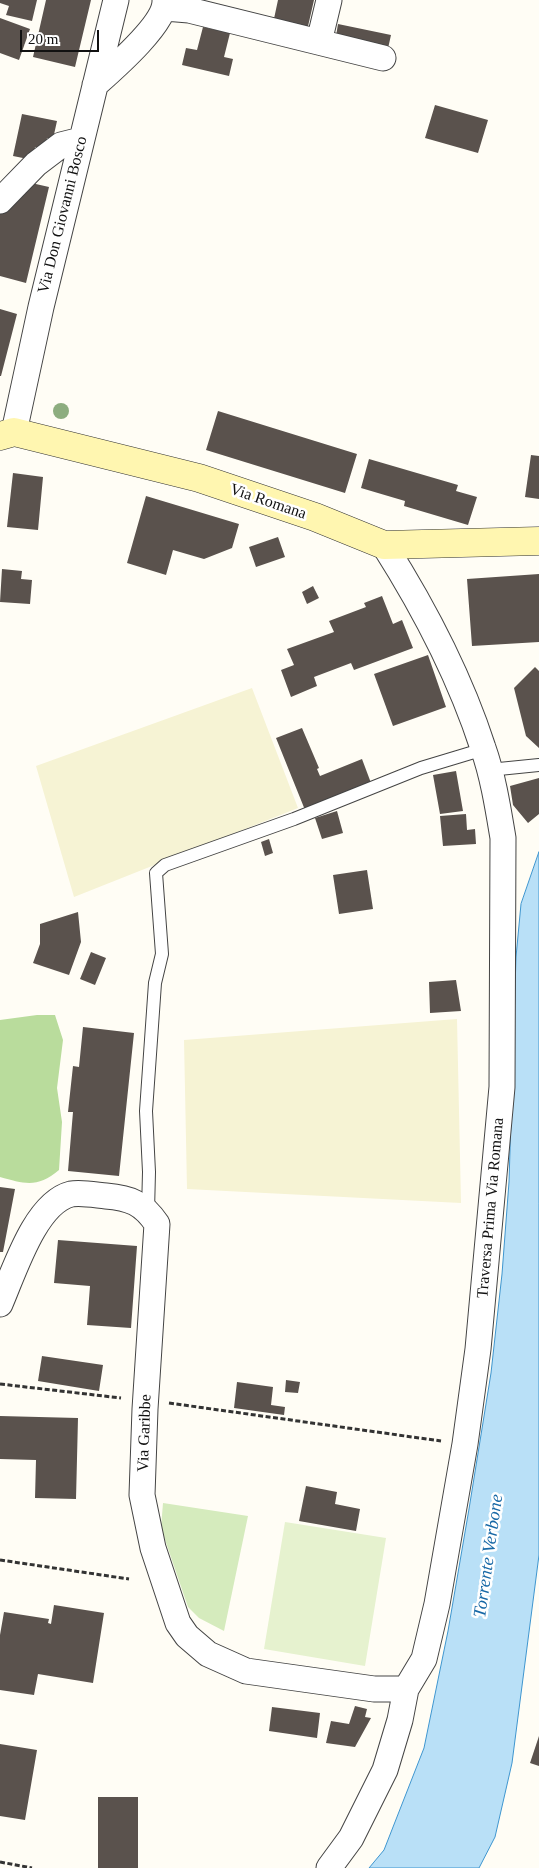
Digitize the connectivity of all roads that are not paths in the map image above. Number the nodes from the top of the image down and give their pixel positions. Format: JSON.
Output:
{"nodes":[{"id":1,"x":116,"y":0,"type":"edge"},
{"id":2,"x":329,"y":0,"type":"edge"},
{"id":3,"x":165,"y":4,"type":"edge"},
{"id":4,"x":320,"y":42,"type":"junction"},
{"id":5,"x":382,"y":58,"type":"dead end"},
{"id":6,"x":95,"y":85,"type":"junction"},
{"id":7,"x":81,"y":140,"type":"junction"},
{"id":8,"x":0,"y":201,"type":"edge"},
{"id":9,"x":7,"y":434,"type":"edge"},
{"id":10,"x":539,"y":541,"type":"edge"},
{"id":11,"x":384,"y":545,"type":"junction"},
{"id":12,"x":487,"y":760,"type":"junction"},
{"id":13,"x":539,"y":765,"type":"edge"},
{"id":14,"x":148,"y":1211,"type":"junction"},
{"id":15,"x":0,"y":1304,"type":"edge"},
{"id":16,"x":406,"y":1688,"type":"junction"},
{"id":17,"x":329,"y":1868,"type":"edge"}],
"edges":[{"from":1,"to":6,"type":"street","name":"Via Don Giovanni Bosco"},
{"from":2,"to":4,"type":"street"},
{"from":3,"to":4,"type":"street"},
{"from":3,"to":6,"type":"street"},
{"from":4,"to":5,"type":"street"},
{"from":6,"to":7,"type":"street","name":"Via Don Giovanni Bosco"},
{"from":7,"to":8,"type":"street"},
{"from":7,"to":9,"type":"street","name":"Via Don Giovanni Bosco"},
{"from":9,"to":11,"type":"street","name":"Via Romana"},
{"from":10,"to":11,"type":"street","name":"Via Romana"},
{"from":11,"to":12,"type":"street","name":"Traversa Prima Via Romana"},
{"from":12,"to":13,"type":"lane"},
{"from":12,"to":14,"type":"lane"},
{"from":12,"to":16,"type":"street","name":"Traversa Prima Via Romana"},
{"from":14,"to":15,"type":"street"},
{"from":14,"to":16,"type":"street","name":"Via Garibbe"},
{"from":16,"to":17,"type":"street","name":"Traversa Prima Via Romana"}]}
